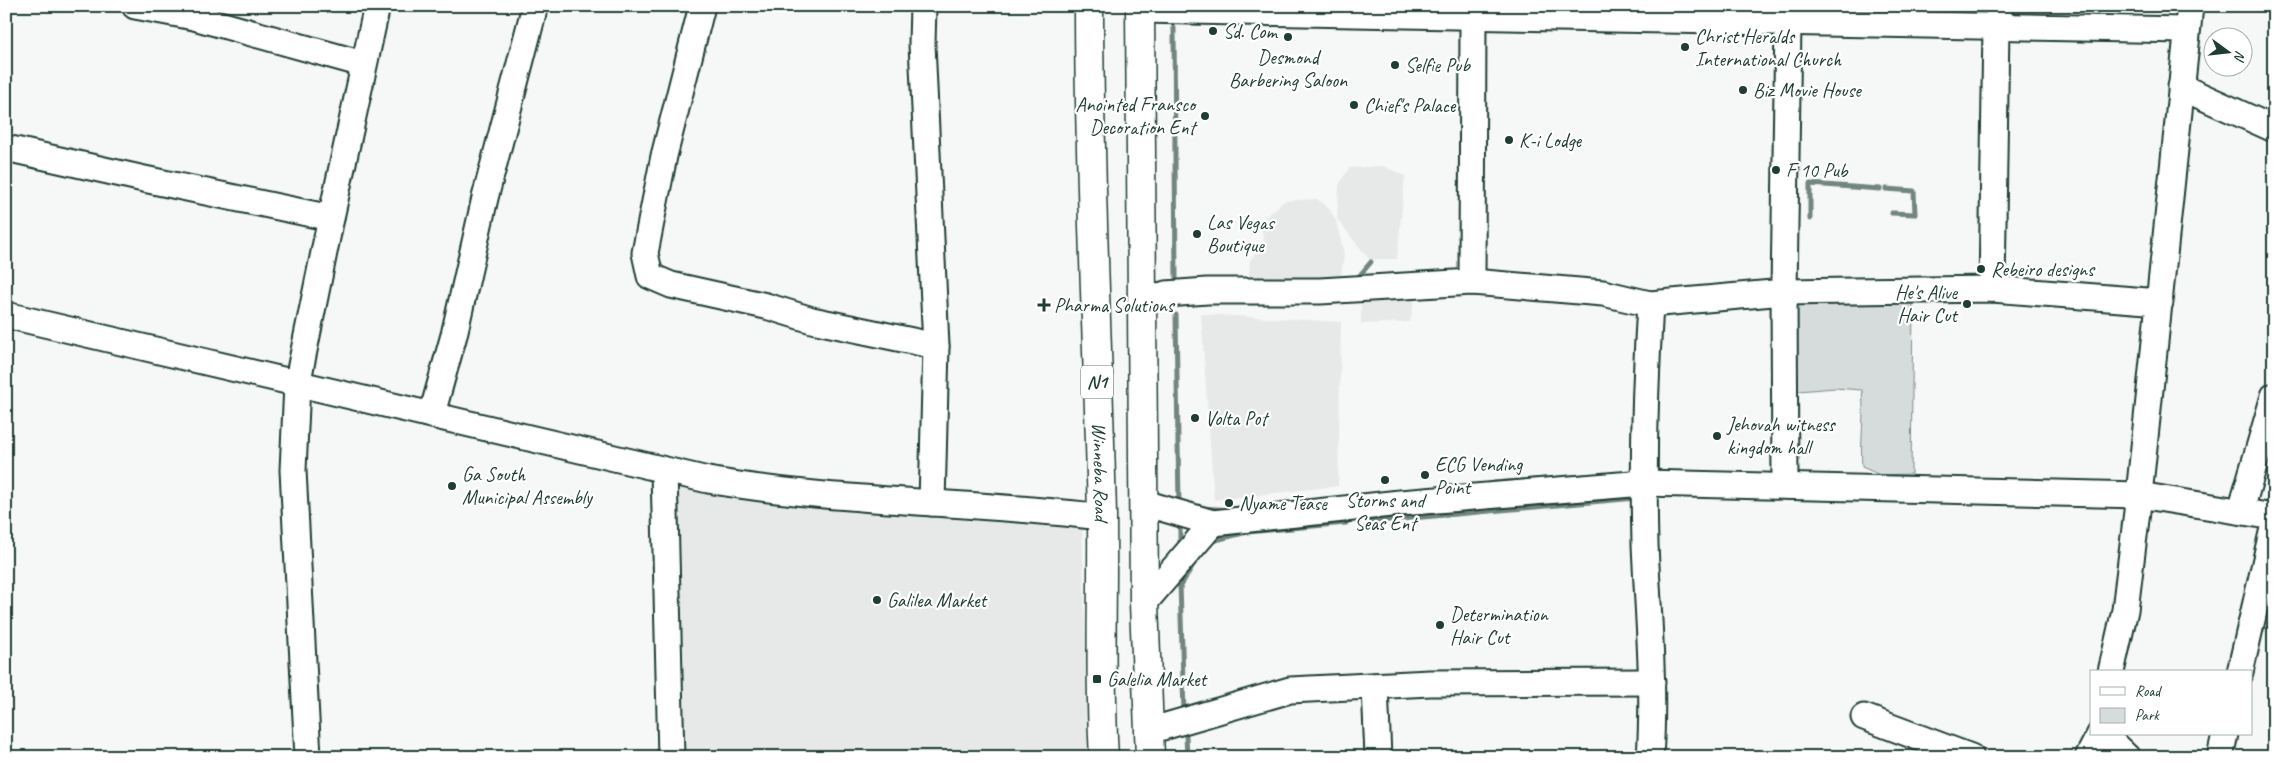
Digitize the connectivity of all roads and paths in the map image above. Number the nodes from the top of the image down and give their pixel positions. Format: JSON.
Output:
{"nodes":[{"id":1,"x":135,"y":6,"type":"edge"},
{"id":2,"x":377,"y":6,"type":"edge"},
{"id":3,"x":535,"y":6,"type":"edge"},
{"id":4,"x":702,"y":6,"type":"edge"},
{"id":5,"x":923,"y":6,"type":"edge"},
{"id":6,"x":1089,"y":6,"type":"edge"},
{"id":7,"x":1140,"y":8,"type":"edge"},
{"id":8,"x":1357,"y":10,"type":"edge"},
{"id":9,"x":1473,"y":16,"type":"junction"},
{"id":10,"x":1998,"y":16,"type":"edge"},
{"id":11,"x":2188,"y":18,"type":"edge"},
{"id":12,"x":1788,"y":22,"type":"junction"},
{"id":13,"x":363,"y":64,"type":"junction"},
{"id":14,"x":2181,"y":87,"type":"junction"},
{"id":15,"x":2274,"y":129,"type":"edge"},
{"id":16,"x":6,"y":148,"type":"edge"},
{"id":17,"x":331,"y":218,"type":"junction"},
{"id":18,"x":1472,"y":282,"type":"junction"},
{"id":19,"x":1992,"y":289,"type":"junction"},
{"id":20,"x":1784,"y":292,"type":"junction"},
{"id":21,"x":1143,"y":300,"type":"junction"},
{"id":22,"x":2160,"y":302,"type":"junction"},
{"id":23,"x":1650,"y":304,"type":"junction"},
{"id":24,"x":6,"y":315,"type":"edge"},
{"id":25,"x":936,"y":346,"type":"junction"},
{"id":26,"x":297,"y":385,"type":"junction"},
{"id":27,"x":2274,"y":396,"type":"edge"},
{"id":28,"x":427,"y":414,"type":"junction"},
{"id":29,"x":664,"y":471,"type":"junction"},
{"id":30,"x":1644,"y":483,"type":"junction"},
{"id":31,"x":1788,"y":486,"type":"junction"},
{"id":32,"x":2139,"y":495,"type":"junction"},
{"id":33,"x":932,"y":503,"type":"junction"},
{"id":34,"x":1144,"y":503,"type":"junction"},
{"id":35,"x":2240,"y":510,"type":"junction"},
{"id":36,"x":1102,"y":516,"type":"junction"},
{"id":37,"x":2274,"y":517,"type":"edge"},
{"id":38,"x":1213,"y":522,"type":"junction"},
{"id":39,"x":2274,"y":524,"type":"edge"},
{"id":40,"x":1144,"y":603,"type":"junction"},
{"id":41,"x":2112,"y":670,"type":"edge"},
{"id":42,"x":2240,"y":670,"type":"edge"},
{"id":43,"x":1652,"y":682,"type":"junction"},
{"id":44,"x":1375,"y":686,"type":"junction"},
{"id":45,"x":1864,"y":717,"type":"dead end"},
{"id":46,"x":2100,"y":736,"type":"edge"},
{"id":47,"x":2103,"y":736,"type":"edge"},
{"id":48,"x":2225,"y":736,"type":"edge"},
{"id":49,"x":1150,"y":744,"type":"edge"},
{"id":50,"x":1918,"y":747,"type":"edge"},
{"id":51,"x":308,"y":757,"type":"edge"},
{"id":52,"x":671,"y":757,"type":"edge"},
{"id":53,"x":1104,"y":757,"type":"edge"},
{"id":54,"x":1378,"y":757,"type":"edge"},
{"id":55,"x":1650,"y":757,"type":"edge"},
{"id":56,"x":1971,"y":757,"type":"edge"},
{"id":57,"x":2088,"y":757,"type":"edge"},
{"id":58,"x":2127,"y":757,"type":"edge"},
{"id":59,"x":2220,"y":757,"type":"edge"}],
"edges":[{"from":1,"to":13,"type":"street"},
{"from":2,"to":13,"type":"street"},
{"from":3,"to":28,"type":"street"},
{"from":4,"to":25,"type":"street"},
{"from":5,"to":25,"type":"street"},
{"from":6,"to":36,"type":"highway","name":"Winneba Road","number":"N1"},
{"from":7,"to":8,"type":"street"},
{"from":7,"to":21,"type":"highway","name":"Winneba Road","number":"N1"},
{"from":8,"to":9,"type":"street"},
{"from":9,"to":12,"type":"street"},
{"from":9,"to":18,"type":"street"},
{"from":10,"to":11,"type":"street"},
{"from":10,"to":12,"type":"street"},
{"from":10,"to":19,"type":"street"},
{"from":11,"to":14,"type":"street"},
{"from":12,"to":20,"type":"street"},
{"from":13,"to":17,"type":"street"},
{"from":14,"to":15,"type":"street"},
{"from":14,"to":22,"type":"street"},
{"from":16,"to":17,"type":"street"},
{"from":17,"to":26,"type":"street"},
{"from":18,"to":21,"type":"street"},
{"from":18,"to":23,"type":"street"},
{"from":19,"to":20,"type":"street"},
{"from":19,"to":22,"type":"street"},
{"from":20,"to":23,"type":"street"},
{"from":20,"to":31,"type":"street"},
{"from":21,"to":34,"type":"highway","name":"Winneba Road","number":"N1"},
{"from":22,"to":32,"type":"street"},
{"from":23,"to":30,"type":"street"},
{"from":24,"to":26,"type":"street"},
{"from":25,"to":33,"type":"street"},
{"from":26,"to":28,"type":"street"},
{"from":26,"to":51,"type":"street"},
{"from":27,"to":35,"type":"street"},
{"from":28,"to":29,"type":"street"},
{"from":29,"to":33,"type":"street"},
{"from":29,"to":52,"type":"street"},
{"from":30,"to":31,"type":"street"},
{"from":30,"to":38,"type":"street"},
{"from":30,"to":43,"type":"street"},
{"from":31,"to":32,"type":"street"},
{"from":32,"to":35,"type":"street"},
{"from":32,"to":41,"type":"street"},
{"from":33,"to":36,"type":"street"},
{"from":34,"to":38,"type":"street"},
{"from":34,"to":40,"type":"highway","name":"Winneba Road","number":"N1"},
{"from":35,"to":37,"type":"street"},
{"from":36,"to":53,"type":"highway","name":"Winneba Road","number":"N1"},
{"from":38,"to":40,"type":"street"},
{"from":39,"to":42,"type":"street"},
{"from":40,"to":49,"type":"highway","name":"Winneba Road","number":"N1"},
{"from":43,"to":44,"type":"street"},
{"from":43,"to":55,"type":"street"},
{"from":44,"to":49,"type":"street"},
{"from":44,"to":54,"type":"street"},
{"from":45,"to":50,"type":"street"},
{"from":46,"to":57,"type":"street"},
{"from":47,"to":58,"type":"street"},
{"from":48,"to":59,"type":"street"},
{"from":50,"to":56,"type":"street"}]}
